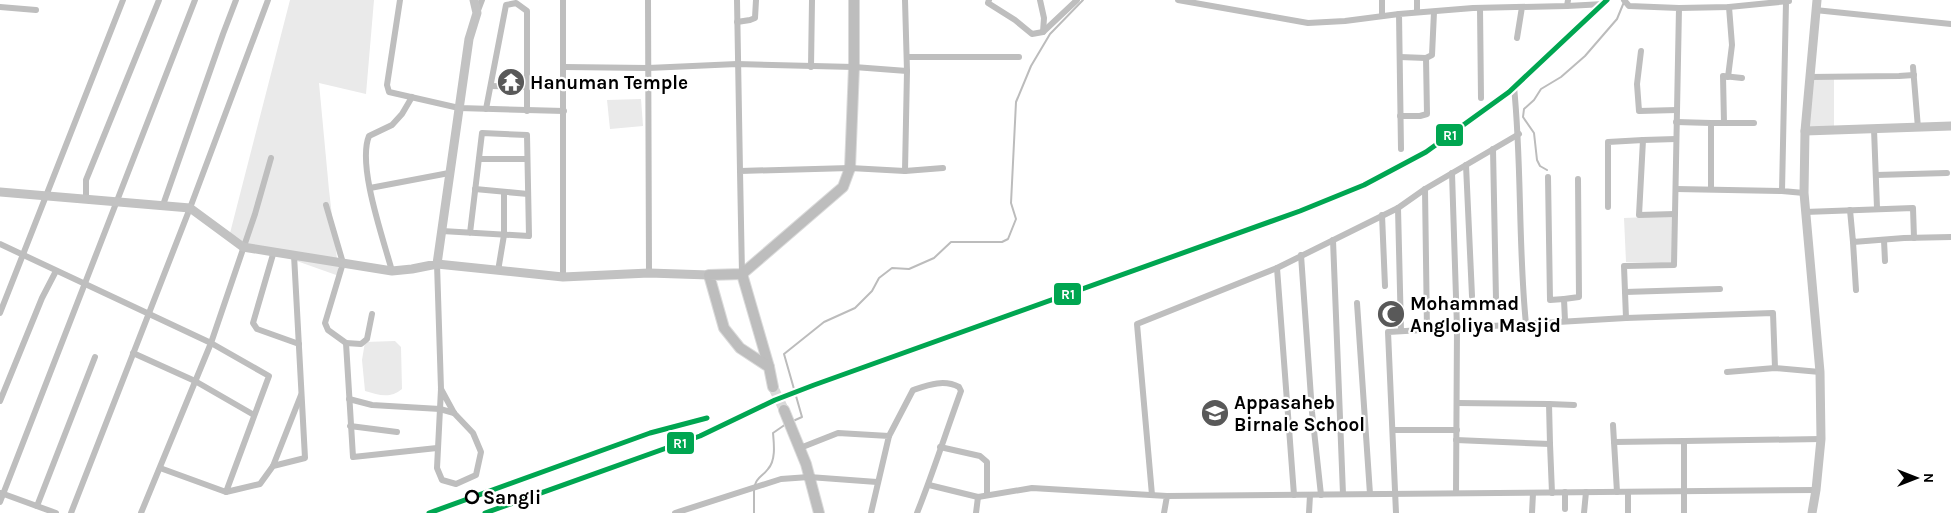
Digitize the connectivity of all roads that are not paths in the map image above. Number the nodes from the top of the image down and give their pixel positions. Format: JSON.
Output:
{"nodes":[{"id":1,"x":123,"y":0,"type":"edge"},
{"id":2,"x":159,"y":0,"type":"edge"},
{"id":3,"x":195,"y":0,"type":"edge"},
{"id":4,"x":236,"y":0,"type":"edge"},
{"id":5,"x":268,"y":0,"type":"edge"},
{"id":6,"x":400,"y":0,"type":"edge"},
{"id":7,"x":474,"y":0,"type":"edge"},
{"id":8,"x":482,"y":0,"type":"edge"},
{"id":9,"x":563,"y":0,"type":"edge"},
{"id":10,"x":648,"y":0,"type":"edge"},
{"id":11,"x":737,"y":0,"type":"edge"},
{"id":12,"x":756,"y":0,"type":"edge"},
{"id":13,"x":812,"y":0,"type":"edge"},
{"id":14,"x":854,"y":0,"type":"edge"},
{"id":15,"x":905,"y":0,"type":"edge"},
{"id":16,"x":989,"y":0,"type":"edge"},
{"id":17,"x":1040,"y":0,"type":"edge"},
{"id":18,"x":1077,"y":0,"type":"edge"},
{"id":19,"x":1178,"y":0,"type":"edge"},
{"id":20,"x":1382,"y":0,"type":"edge"},
{"id":21,"x":1417,"y":0,"type":"edge"},
{"id":22,"x":1474,"y":0,"type":"edge"},
{"id":23,"x":1624,"y":0,"type":"edge"},
{"id":24,"x":1817,"y":0,"type":"edge"},
{"id":25,"x":516,"y":1,"type":"edge"},
{"id":26,"x":1788,"y":1,"type":"edge"},
{"id":27,"x":1568,"y":3,"type":"edge"},
{"id":28,"x":1604,"y":4,"type":"dead end"},
{"id":29,"x":1729,"y":6,"type":"junction"},
{"id":30,"x":0,"y":7,"type":"edge"},
{"id":31,"x":1522,"y":7,"type":"junction"},
{"id":32,"x":1477,"y":8,"type":"junction"},
{"id":33,"x":1679,"y":8,"type":"junction"},
{"id":34,"x":36,"y":10,"type":"dead end"},
{"id":35,"x":1816,"y":10,"type":"junction"},
{"id":36,"x":1417,"y":12,"type":"junction"},
{"id":37,"x":1434,"y":12,"type":"junction"},
{"id":38,"x":477,"y":13,"type":"junction"},
{"id":39,"x":1399,"y":14,"type":"junction"},
{"id":40,"x":1382,"y":16,"type":"junction"},
{"id":41,"x":737,"y":22,"type":"junction"},
{"id":42,"x":1951,"y":24,"type":"edge"},
{"id":43,"x":1044,"y":32,"type":"junction"},
{"id":44,"x":1517,"y":38,"type":"dead end"},
{"id":45,"x":1641,"y":51,"type":"dead end"},
{"id":46,"x":1400,"y":56,"type":"junction"},
{"id":47,"x":906,"y":57,"type":"junction"},
{"id":48,"x":1019,"y":57,"type":"dead end"},
{"id":49,"x":1426,"y":58,"type":"junction"},
{"id":50,"x":738,"y":64,"type":"junction"},
{"id":51,"x":564,"y":67,"type":"junction"},
{"id":52,"x":812,"y":67,"type":"junction"},
{"id":53,"x":854,"y":67,"type":"junction"},
{"id":54,"x":648,"y":68,"type":"junction"},
{"id":55,"x":906,"y":71,"type":"junction"},
{"id":56,"x":1728,"y":77,"type":"junction"},
{"id":57,"x":1809,"y":77,"type":"junction"},
{"id":58,"x":1742,"y":78,"type":"dead end"},
{"id":59,"x":491,"y":86,"type":"junction"},
{"id":60,"x":526,"y":87,"type":"junction"},
{"id":61,"x":1514,"y":88,"type":"dead end"},
{"id":62,"x":412,"y":97,"type":"junction"},
{"id":63,"x":1481,"y":98,"type":"dead end"},
{"id":64,"x":459,"y":108,"type":"junction"},
{"id":65,"x":486,"y":109,"type":"junction"},
{"id":66,"x":1676,"y":110,"type":"junction"},
{"id":67,"x":527,"y":111,"type":"junction"},
{"id":68,"x":564,"y":111,"type":"junction"},
{"id":69,"x":1400,"y":116,"type":"junction"},
{"id":70,"x":1676,"y":122,"type":"junction"},
{"id":71,"x":1711,"y":123,"type":"junction"},
{"id":72,"x":1724,"y":123,"type":"junction"},
{"id":73,"x":1754,"y":123,"type":"dead end"},
{"id":74,"x":1951,"y":126,"type":"edge"},
{"id":75,"x":1918,"y":128,"type":"junction"},
{"id":76,"x":1874,"y":129,"type":"junction"},
{"id":77,"x":1805,"y":131,"type":"junction"},
{"id":78,"x":1518,"y":134,"type":"junction"},
{"id":79,"x":1676,"y":139,"type":"junction"},
{"id":80,"x":1643,"y":140,"type":"junction"},
{"id":81,"x":1401,"y":150,"type":"dead end"},
{"id":82,"x":1492,"y":150,"type":"junction"},
{"id":83,"x":271,"y":158,"type":"dead end"},
{"id":84,"x":479,"y":159,"type":"junction"},
{"id":85,"x":527,"y":159,"type":"junction"},
{"id":86,"x":1466,"y":165,"type":"junction"},
{"id":87,"x":850,"y":168,"type":"junction"},
{"id":88,"x":943,"y":168,"type":"dead end"},
{"id":89,"x":740,"y":171,"type":"junction"},
{"id":90,"x":904,"y":171,"type":"junction"},
{"id":91,"x":450,"y":173,"type":"junction"},
{"id":92,"x":1452,"y":173,"type":"junction"},
{"id":93,"x":1947,"y":173,"type":"dead end"},
{"id":94,"x":1876,"y":175,"type":"junction"},
{"id":95,"x":1548,"y":176,"type":"dead end"},
{"id":96,"x":1578,"y":179,"type":"dead end"},
{"id":97,"x":370,"y":188,"type":"junction"},
{"id":98,"x":475,"y":189,"type":"junction"},
{"id":99,"x":1425,"y":189,"type":"junction"},
{"id":100,"x":1676,"y":189,"type":"junction"},
{"id":101,"x":1711,"y":189,"type":"junction"},
{"id":102,"x":0,"y":192,"type":"edge"},
{"id":103,"x":504,"y":192,"type":"junction"},
{"id":104,"x":1782,"y":192,"type":"junction"},
{"id":105,"x":1804,"y":193,"type":"junction"},
{"id":106,"x":528,"y":194,"type":"junction"},
{"id":107,"x":46,"y":195,"type":"junction"},
{"id":108,"x":86,"y":198,"type":"junction"},
{"id":109,"x":116,"y":201,"type":"junction"},
{"id":110,"x":326,"y":205,"type":"dead end"},
{"id":111,"x":164,"y":206,"type":"junction"},
{"id":112,"x":1608,"y":207,"type":"dead end"},
{"id":113,"x":190,"y":208,"type":"junction"},
{"id":114,"x":1398,"y":208,"type":"junction"},
{"id":115,"x":1877,"y":208,"type":"junction"},
{"id":116,"x":1850,"y":210,"type":"junction"},
{"id":117,"x":1805,"y":212,"type":"junction"},
{"id":118,"x":1675,"y":214,"type":"junction"},
{"id":119,"x":1382,"y":215,"type":"junction"},
{"id":120,"x":442,"y":231,"type":"junction"},
{"id":121,"x":470,"y":232,"type":"junction"},
{"id":122,"x":504,"y":235,"type":"junction"},
{"id":123,"x":1951,"y":237,"type":"edge"},
{"id":124,"x":1914,"y":238,"type":"junction"},
{"id":125,"x":1333,"y":240,"type":"junction"},
{"id":126,"x":1884,"y":240,"type":"junction"},
{"id":127,"x":1853,"y":242,"type":"junction"},
{"id":128,"x":0,"y":244,"type":"edge"},
{"id":129,"x":243,"y":247,"type":"junction"},
{"id":130,"x":274,"y":251,"type":"junction"},
{"id":131,"x":23,"y":255,"type":"junction"},
{"id":132,"x":294,"y":255,"type":"junction"},
{"id":133,"x":1301,"y":255,"type":"junction"},
{"id":134,"x":1885,"y":261,"type":"dead end"},
{"id":135,"x":343,"y":263,"type":"junction"},
{"id":136,"x":437,"y":264,"type":"junction"},
{"id":137,"x":1277,"y":268,"type":"junction"},
{"id":138,"x":56,"y":271,"type":"junction"},
{"id":139,"x":392,"y":271,"type":"junction"},
{"id":140,"x":498,"y":271,"type":"junction"},
{"id":141,"x":649,"y":273,"type":"junction"},
{"id":142,"x":742,"y":274,"type":"junction"},
{"id":143,"x":710,"y":275,"type":"junction"},
{"id":144,"x":563,"y":277,"type":"junction"},
{"id":145,"x":86,"y":285,"type":"junction"},
{"id":146,"x":1385,"y":286,"type":"dead end"},
{"id":147,"x":1720,"y":290,"type":"dead end"},
{"id":148,"x":1856,"y":290,"type":"dead end"},
{"id":149,"x":1626,"y":292,"type":"junction"},
{"id":150,"x":1472,"y":296,"type":"dead end"},
{"id":151,"x":1496,"y":299,"type":"dead end"},
{"id":152,"x":1564,"y":299,"type":"junction"},
{"id":153,"x":1358,"y":303,"type":"dead end"},
{"id":154,"x":0,"y":313,"type":"edge"},
{"id":155,"x":148,"y":314,"type":"junction"},
{"id":156,"x":372,"y":314,"type":"dead end"},
{"id":157,"x":1626,"y":318,"type":"junction"},
{"id":158,"x":1566,"y":322,"type":"junction"},
{"id":159,"x":1526,"y":324,"type":"junction"},
{"id":160,"x":1457,"y":328,"type":"junction"},
{"id":161,"x":1427,"y":330,"type":"junction"},
{"id":162,"x":1401,"y":331,"type":"junction"},
{"id":163,"x":210,"y":343,"type":"junction"},
{"id":164,"x":346,"y":343,"type":"junction"},
{"id":165,"x":299,"y":344,"type":"junction"},
{"id":166,"x":133,"y":353,"type":"junction"},
{"id":167,"x":95,"y":357,"type":"dead end"},
{"id":168,"x":769,"y":367,"type":"junction"},
{"id":169,"x":1775,"y":368,"type":"junction"},
{"id":170,"x":1727,"y":372,"type":"dead end"},
{"id":171,"x":1820,"y":372,"type":"junction"},
{"id":172,"x":195,"y":381,"type":"junction"},
{"id":173,"x":773,"y":387,"type":"tunnel mouth"},
{"id":174,"x":441,"y":389,"type":"junction"},
{"id":175,"x":302,"y":392,"type":"junction"},
{"id":176,"x":349,"y":399,"type":"junction"},
{"id":177,"x":0,"y":401,"type":"edge"},
{"id":178,"x":1457,"y":403,"type":"junction"},
{"id":179,"x":1549,"y":404,"type":"junction"},
{"id":180,"x":1574,"y":405,"type":"dead end"},
{"id":181,"x":440,"y":409,"type":"junction"},
{"id":182,"x":784,"y":410,"type":"tunnel mouth"},
{"id":183,"x":454,"y":413,"type":"junction"},
{"id":184,"x":254,"y":415,"type":"junction"},
{"id":185,"x":1614,"y":425,"type":"dead end"},
{"id":186,"x":350,"y":426,"type":"junction"},
{"id":187,"x":1392,"y":430,"type":"junction"},
{"id":188,"x":1457,"y":430,"type":"junction"},
{"id":189,"x":398,"y":432,"type":"dead end"},
{"id":190,"x":889,"y":436,"type":"junction"},
{"id":191,"x":1821,"y":439,"type":"junction"},
{"id":192,"x":1456,"y":440,"type":"junction"},
{"id":193,"x":1684,"y":441,"type":"junction"},
{"id":194,"x":1614,"y":442,"type":"junction"},
{"id":195,"x":1550,"y":444,"type":"junction"},
{"id":196,"x":940,"y":447,"type":"junction"},
{"id":197,"x":437,"y":448,"type":"junction"},
{"id":198,"x":800,"y":448,"type":"junction"},
{"id":199,"x":273,"y":466,"type":"junction"},
{"id":200,"x":160,"y":468,"type":"junction"},
{"id":201,"x":809,"y":477,"type":"junction"},
{"id":202,"x":877,"y":482,"type":"junction"},
{"id":203,"x":929,"y":485,"type":"junction"},
{"id":204,"x":1816,"y":490,"type":"junction"},
{"id":205,"x":1685,"y":491,"type":"junction"},
{"id":206,"x":226,"y":492,"type":"junction"},
{"id":207,"x":1565,"y":492,"type":"junction"},
{"id":208,"x":1586,"y":492,"type":"junction"},
{"id":209,"x":1617,"y":492,"type":"junction"},
{"id":210,"x":1628,"y":492,"type":"junction"},
{"id":211,"x":2,"y":493,"type":"edge"},
{"id":212,"x":1456,"y":493,"type":"junction"},
{"id":213,"x":1533,"y":493,"type":"junction"},
{"id":214,"x":1552,"y":493,"type":"junction"},
{"id":215,"x":1343,"y":494,"type":"junction"},
{"id":216,"x":1370,"y":494,"type":"junction"},
{"id":217,"x":1395,"y":494,"type":"junction"},
{"id":218,"x":987,"y":495,"type":"junction"},
{"id":219,"x":1152,"y":495,"type":"junction"},
{"id":220,"x":1294,"y":495,"type":"junction"},
{"id":221,"x":1310,"y":495,"type":"junction"},
{"id":222,"x":1321,"y":495,"type":"junction"},
{"id":223,"x":1167,"y":496,"type":"junction"},
{"id":224,"x":978,"y":497,"type":"junction"},
{"id":225,"x":0,"y":502,"type":"edge"},
{"id":226,"x":37,"y":506,"type":"junction"},
{"id":227,"x":1565,"y":509,"type":"dead end"},
{"id":228,"x":56,"y":513,"type":"edge"},
{"id":229,"x":71,"y":513,"type":"edge"},
{"id":230,"x":141,"y":513,"type":"edge"},
{"id":231,"x":675,"y":513,"type":"edge"},
{"id":232,"x":819,"y":513,"type":"edge"},
{"id":233,"x":871,"y":513,"type":"edge"},
{"id":234,"x":917,"y":513,"type":"edge"},
{"id":235,"x":976,"y":513,"type":"edge"},
{"id":236,"x":1164,"y":513,"type":"edge"},
{"id":237,"x":1310,"y":513,"type":"edge"},
{"id":238,"x":1396,"y":513,"type":"edge"},
{"id":239,"x":1532,"y":513,"type":"edge"},
{"id":240,"x":1584,"y":513,"type":"edge"},
{"id":241,"x":1628,"y":513,"type":"edge"},
{"id":242,"x":1684,"y":513,"type":"edge"},
{"id":243,"x":1812,"y":513,"type":"edge"}],
"edges":[{"from":1,"to":107,"type":"street"},
{"from":2,"to":108,"type":"street"},
{"from":3,"to":109,"type":"street"},
{"from":4,"to":111,"type":"street"},
{"from":5,"to":113,"type":"street"},
{"from":6,"to":62,"type":"street"},
{"from":7,"to":38,"type":"main road"},
{"from":8,"to":38,"type":"street"},
{"from":9,"to":51,"type":"street"},
{"from":10,"to":54,"type":"street"},
{"from":11,"to":41,"type":"street"},
{"from":12,"to":41,"type":"street"},
{"from":13,"to":52,"type":"street"},
{"from":14,"to":53,"type":"main road"},
{"from":15,"to":47,"type":"street"},
{"from":16,"to":43,"type":"street"},
{"from":17,"to":43,"type":"street"},
{"from":18,"to":43,"type":"street"},
{"from":19,"to":40,"type":"street"},
{"from":20,"to":40,"type":"street"},
{"from":21,"to":36,"type":"street"},
{"from":22,"to":32,"type":"street"},
{"from":23,"to":33,"type":"street"},
{"from":24,"to":35,"type":"main road"},
{"from":25,"to":59,"type":"street"},
{"from":25,"to":60,"type":"street"},
{"from":26,"to":29,"type":"street"},
{"from":26,"to":104,"type":"street"},
{"from":27,"to":28,"type":"street"},
{"from":27,"to":31,"type":"street"},
{"from":29,"to":33,"type":"street"},
{"from":29,"to":56,"type":"street"},
{"from":30,"to":34,"type":"street"},
{"from":31,"to":32,"type":"street"},
{"from":31,"to":44,"type":"street"},
{"from":32,"to":37,"type":"street"},
{"from":32,"to":63,"type":"street"},
{"from":33,"to":66,"type":"street"},
{"from":35,"to":42,"type":"street"},
{"from":35,"to":57,"type":"main road"},
{"from":36,"to":37,"type":"street"},
{"from":36,"to":39,"type":"street"},
{"from":37,"to":49,"type":"street"},
{"from":38,"to":64,"type":"main road"},
{"from":39,"to":40,"type":"street"},
{"from":39,"to":46,"type":"street"},
{"from":41,"to":50,"type":"street"},
{"from":45,"to":66,"type":"street"},
{"from":46,"to":49,"type":"street"},
{"from":46,"to":69,"type":"street"},
{"from":47,"to":48,"type":"street"},
{"from":47,"to":55,"type":"street"},
{"from":49,"to":69,"type":"street"},
{"from":50,"to":52,"type":"street"},
{"from":50,"to":54,"type":"street"},
{"from":50,"to":89,"type":"street"},
{"from":51,"to":54,"type":"street"},
{"from":51,"to":68,"type":"street"},
{"from":52,"to":53,"type":"street"},
{"from":53,"to":55,"type":"street"},
{"from":53,"to":87,"type":"main road"},
{"from":54,"to":141,"type":"street"},
{"from":55,"to":90,"type":"street"},
{"from":56,"to":58,"type":"street"},
{"from":56,"to":72,"type":"street"},
{"from":57,"to":75,"type":"street"},
{"from":57,"to":77,"type":"main road"},
{"from":59,"to":60,"type":"street"},
{"from":59,"to":65,"type":"street"},
{"from":60,"to":67,"type":"street"},
{"from":61,"to":78,"type":"street"},
{"from":62,"to":64,"type":"street"},
{"from":62,"to":97,"type":"street"},
{"from":64,"to":65,"type":"street"},
{"from":64,"to":91,"type":"main road"},
{"from":65,"to":67,"type":"street"},
{"from":66,"to":70,"type":"street"},
{"from":67,"to":68,"type":"street"},
{"from":68,"to":144,"type":"street"},
{"from":69,"to":81,"type":"street"},
{"from":70,"to":71,"type":"street"},
{"from":70,"to":79,"type":"street"},
{"from":71,"to":72,"type":"street"},
{"from":71,"to":101,"type":"street"},
{"from":72,"to":73,"type":"street"},
{"from":74,"to":75,"type":"main road"},
{"from":75,"to":76,"type":"main road"},
{"from":76,"to":77,"type":"main road"},
{"from":76,"to":94,"type":"street"},
{"from":77,"to":105,"type":"main road"},
{"from":78,"to":82,"type":"street"},
{"from":78,"to":159,"type":"street"},
{"from":79,"to":80,"type":"street"},
{"from":79,"to":100,"type":"street"},
{"from":80,"to":112,"type":"street"},
{"from":80,"to":118,"type":"street"},
{"from":82,"to":86,"type":"street"},
{"from":82,"to":151,"type":"street"},
{"from":83,"to":129,"type":"street"},
{"from":84,"to":85,"type":"street"},
{"from":84,"to":85,"type":"street"},
{"from":84,"to":98,"type":"street"},
{"from":85,"to":106,"type":"street"},
{"from":86,"to":92,"type":"street"},
{"from":86,"to":150,"type":"street"},
{"from":87,"to":89,"type":"street"},
{"from":87,"to":90,"type":"street"},
{"from":87,"to":142,"type":"main road"},
{"from":88,"to":90,"type":"street"},
{"from":89,"to":142,"type":"street"},
{"from":91,"to":97,"type":"street"},
{"from":91,"to":120,"type":"main road"},
{"from":92,"to":99,"type":"street"},
{"from":92,"to":160,"type":"street"},
{"from":93,"to":94,"type":"street"},
{"from":94,"to":115,"type":"street"},
{"from":95,"to":152,"type":"street"},
{"from":96,"to":152,"type":"street"},
{"from":97,"to":139,"type":"street"},
{"from":98,"to":103,"type":"street"},
{"from":98,"to":121,"type":"street"},
{"from":99,"to":114,"type":"street"},
{"from":99,"to":161,"type":"street"},
{"from":100,"to":101,"type":"street"},
{"from":100,"to":118,"type":"street"},
{"from":101,"to":104,"type":"street"},
{"from":102,"to":107,"type":"main road"},
{"from":103,"to":106,"type":"street"},
{"from":103,"to":122,"type":"street"},
{"from":104,"to":105,"type":"street"},
{"from":105,"to":117,"type":"main road"},
{"from":106,"to":122,"type":"street"},
{"from":107,"to":108,"type":"main road"},
{"from":107,"to":131,"type":"street"},
{"from":108,"to":109,"type":"main road"},
{"from":109,"to":111,"type":"main road"},
{"from":109,"to":145,"type":"street"},
{"from":110,"to":135,"type":"street"},
{"from":111,"to":113,"type":"main road"},
{"from":113,"to":129,"type":"main road"},
{"from":113,"to":155,"type":"street"},
{"from":114,"to":119,"type":"street"},
{"from":114,"to":162,"type":"street"},
{"from":115,"to":116,"type":"street"},
{"from":115,"to":124,"type":"street"},
{"from":116,"to":117,"type":"street"},
{"from":116,"to":127,"type":"street"},
{"from":117,"to":171,"type":"main road"},
{"from":118,"to":149,"type":"street"},
{"from":119,"to":125,"type":"street"},
{"from":119,"to":146,"type":"street"},
{"from":120,"to":121,"type":"street"},
{"from":120,"to":136,"type":"main road"},
{"from":121,"to":122,"type":"street"},
{"from":122,"to":140,"type":"street"},
{"from":123,"to":124,"type":"street"},
{"from":124,"to":126,"type":"street"},
{"from":125,"to":133,"type":"street"},
{"from":125,"to":215,"type":"street"},
{"from":126,"to":127,"type":"street"},
{"from":126,"to":134,"type":"street"},
{"from":127,"to":148,"type":"street"},
{"from":128,"to":131,"type":"street"},
{"from":129,"to":130,"type":"main road"},
{"from":129,"to":163,"type":"street"},
{"from":130,"to":132,"type":"main road"},
{"from":130,"to":165,"type":"street"},
{"from":131,"to":138,"type":"street"},
{"from":131,"to":154,"type":"street"},
{"from":132,"to":135,"type":"main road"},
{"from":132,"to":165,"type":"street"},
{"from":133,"to":137,"type":"street"},
{"from":133,"to":222,"type":"street"},
{"from":135,"to":139,"type":"main road"},
{"from":135,"to":164,"type":"street"},
{"from":136,"to":139,"type":"main road"},
{"from":136,"to":140,"type":"main road"},
{"from":136,"to":174,"type":"street"},
{"from":137,"to":219,"type":"street"},
{"from":137,"to":220,"type":"street"},
{"from":138,"to":145,"type":"street"},
{"from":138,"to":177,"type":"street"},
{"from":140,"to":144,"type":"main road"},
{"from":141,"to":143,"type":"main road"},
{"from":141,"to":144,"type":"main road"},
{"from":142,"to":143,"type":"main road"},
{"from":142,"to":168,"type":"main road"},
{"from":143,"to":168,"type":"main road"},
{"from":145,"to":155,"type":"street"},
{"from":145,"to":211,"type":"street"},
{"from":147,"to":149,"type":"street"},
{"from":149,"to":157,"type":"street"},
{"from":152,"to":158,"type":"street"},
{"from":153,"to":216,"type":"street"},
{"from":155,"to":163,"type":"street"},
{"from":155,"to":166,"type":"street"},
{"from":156,"to":164,"type":"street"},
{"from":157,"to":158,"type":"street"},
{"from":157,"to":169,"type":"street"},
{"from":158,"to":159,"type":"street"},
{"from":159,"to":160,"type":"street"},
{"from":160,"to":161,"type":"street"},
{"from":160,"to":178,"type":"street"},
{"from":161,"to":162,"type":"street"},
{"from":162,"to":187,"type":"street"},
{"from":163,"to":172,"type":"street"},
{"from":163,"to":184,"type":"street"},
{"from":164,"to":176,"type":"street"},
{"from":165,"to":175,"type":"street"},
{"from":166,"to":172,"type":"street"},
{"from":166,"to":229,"type":"street"},
{"from":167,"to":226,"type":"street"},
{"from":168,"to":173,"type":"main road"},
{"from":169,"to":170,"type":"street"},
{"from":169,"to":171,"type":"street"},
{"from":171,"to":191,"type":"main road"},
{"from":172,"to":184,"type":"street"},
{"from":172,"to":200,"type":"street"},
{"from":174,"to":181,"type":"street"},
{"from":174,"to":183,"type":"street"},
{"from":175,"to":199,"type":"street"},
{"from":175,"to":199,"type":"street"},
{"from":176,"to":181,"type":"street"},
{"from":176,"to":186,"type":"street"},
{"from":178,"to":179,"type":"street"},
{"from":178,"to":188,"type":"street"},
{"from":179,"to":180,"type":"street"},
{"from":179,"to":195,"type":"street"},
{"from":181,"to":183,"type":"street"},
{"from":181,"to":197,"type":"street"},
{"from":182,"to":198,"type":"main road"},
{"from":183,"to":197,"type":"street"},
{"from":184,"to":206,"type":"street"},
{"from":185,"to":194,"type":"street"},
{"from":186,"to":189,"type":"street"},
{"from":186,"to":197,"type":"street"},
{"from":187,"to":188,"type":"street"},
{"from":187,"to":217,"type":"street"},
{"from":188,"to":192,"type":"street"},
{"from":190,"to":196,"type":"street"},
{"from":190,"to":198,"type":"street"},
{"from":190,"to":202,"type":"street"},
{"from":191,"to":193,"type":"street"},
{"from":191,"to":204,"type":"main road"},
{"from":192,"to":195,"type":"street"},
{"from":192,"to":212,"type":"street"},
{"from":193,"to":194,"type":"street"},
{"from":193,"to":205,"type":"street"},
{"from":194,"to":209,"type":"street"},
{"from":195,"to":214,"type":"street"},
{"from":196,"to":203,"type":"street"},
{"from":196,"to":218,"type":"street"},
{"from":198,"to":201,"type":"main road"},
{"from":199,"to":206,"type":"street"},
{"from":200,"to":206,"type":"street"},
{"from":200,"to":230,"type":"street"},
{"from":201,"to":202,"type":"street"},
{"from":201,"to":231,"type":"street"},
{"from":201,"to":232,"type":"main road"},
{"from":202,"to":233,"type":"street"},
{"from":203,"to":224,"type":"street"},
{"from":203,"to":234,"type":"street"},
{"from":204,"to":205,"type":"street"},
{"from":204,"to":243,"type":"main road"},
{"from":205,"to":210,"type":"street"},
{"from":205,"to":242,"type":"street"},
{"from":207,"to":208,"type":"street"},
{"from":207,"to":214,"type":"street"},
{"from":207,"to":227,"type":"street"},
{"from":208,"to":209,"type":"street"},
{"from":208,"to":240,"type":"street"},
{"from":209,"to":210,"type":"street"},
{"from":210,"to":241,"type":"street"},
{"from":211,"to":225,"type":"street"},
{"from":211,"to":226,"type":"street"},
{"from":212,"to":213,"type":"street"},
{"from":212,"to":217,"type":"street"},
{"from":213,"to":214,"type":"street"},
{"from":213,"to":239,"type":"street"},
{"from":215,"to":216,"type":"street"},
{"from":215,"to":222,"type":"street"},
{"from":216,"to":217,"type":"street"},
{"from":217,"to":238,"type":"street"},
{"from":218,"to":219,"type":"street"},
{"from":218,"to":224,"type":"street"},
{"from":219,"to":223,"type":"street"},
{"from":220,"to":221,"type":"street"},
{"from":220,"to":223,"type":"street"},
{"from":221,"to":222,"type":"street"},
{"from":221,"to":237,"type":"street"},
{"from":223,"to":236,"type":"street"},
{"from":224,"to":235,"type":"street"},
{"from":226,"to":228,"type":"street"}]}
